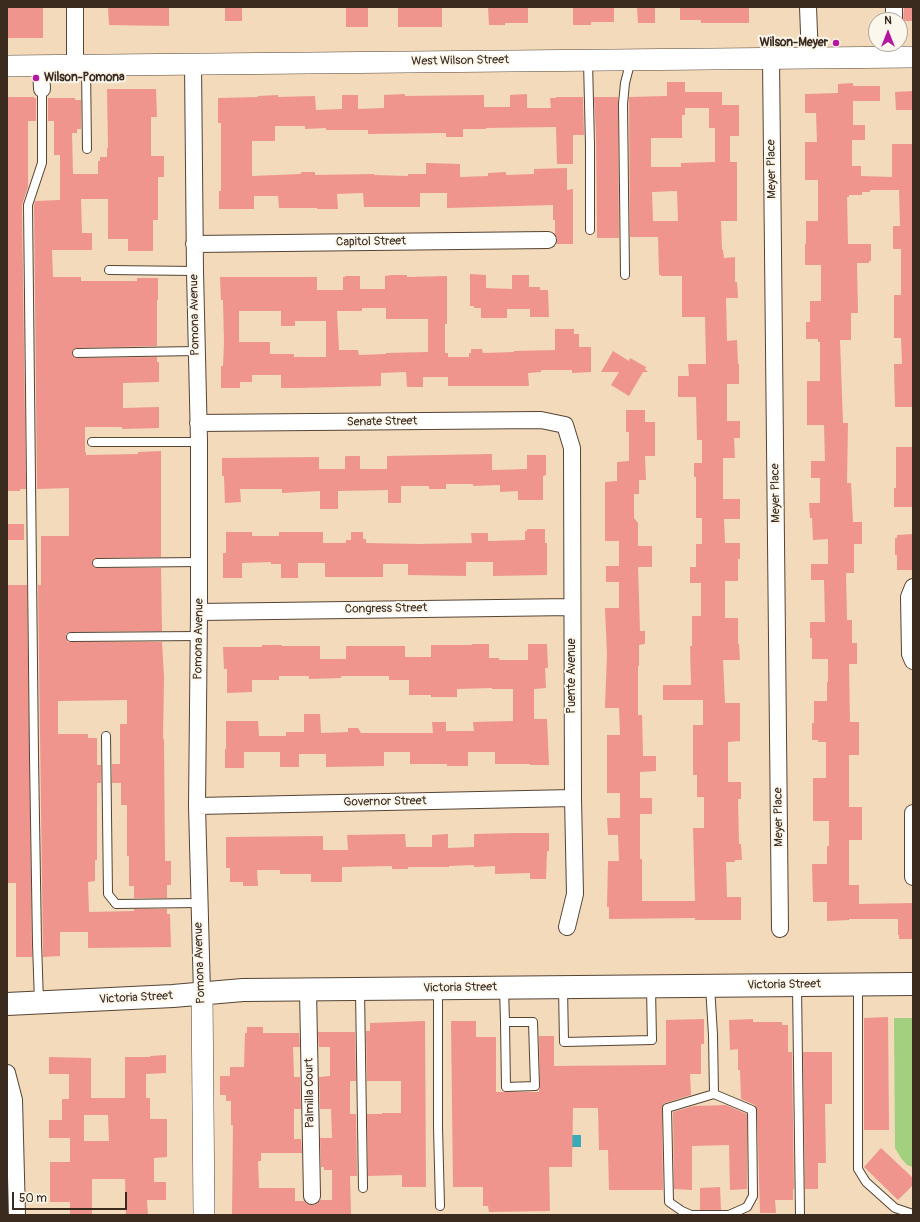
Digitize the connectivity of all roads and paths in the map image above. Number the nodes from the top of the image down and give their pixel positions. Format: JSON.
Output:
{"nodes":[{"id":1,"x":75,"y":7,"type":"edge"},
{"id":2,"x":808,"y":7,"type":"edge"},
{"id":3,"x":901,"y":52,"type":"edge"},
{"id":4,"x":771,"y":58,"type":"junction"},
{"id":5,"x":810,"y":58,"type":"junction"},
{"id":6,"x":631,"y":59,"type":"junction"},
{"id":7,"x":588,"y":60,"type":"junction"},
{"id":8,"x":193,"y":64,"type":"junction"},
{"id":9,"x":41,"y":65,"type":"junction"},
{"id":10,"x":81,"y":65,"type":"junction"},
{"id":11,"x":7,"y":66,"type":"edge"},
{"id":12,"x":42,"y":89,"type":"joint"},
{"id":13,"x":88,"y":149,"type":"dead end"},
{"id":14,"x":590,"y":230,"type":"dead end"},
{"id":15,"x":548,"y":240,"type":"dead end"},
{"id":16,"x":194,"y":244,"type":"junction"},
{"id":17,"x":109,"y":270,"type":"dead end"},
{"id":18,"x":194,"y":271,"type":"junction"},
{"id":19,"x":624,"y":275,"type":"dead end"},
{"id":20,"x":196,"y":351,"type":"junction"},
{"id":21,"x":77,"y":353,"type":"dead end"},
{"id":22,"x":198,"y":424,"type":"junction"},
{"id":23,"x":565,"y":425,"type":"joint"},
{"id":24,"x":92,"y":442,"type":"dead end"},
{"id":25,"x":199,"y":442,"type":"junction"},
{"id":26,"x":199,"y":562,"type":"junction"},
{"id":27,"x":97,"y":563,"type":"dead end"},
{"id":28,"x":913,"y":586,"type":"edge"},
{"id":29,"x":572,"y":607,"type":"junction"},
{"id":30,"x":199,"y":612,"type":"junction"},
{"id":31,"x":199,"y":636,"type":"junction"},
{"id":32,"x":71,"y":637,"type":"dead end"},
{"id":33,"x":913,"y":661,"type":"edge"},
{"id":34,"x":106,"y":736,"type":"dead end"},
{"id":35,"x":573,"y":798,"type":"junction"},
{"id":36,"x":197,"y":806,"type":"junction"},
{"id":37,"x":913,"y":813,"type":"edge"},
{"id":38,"x":913,"y":877,"type":"edge"},
{"id":39,"x":198,"y":903,"type":"junction"},
{"id":40,"x":567,"y":927,"type":"dead end"},
{"id":41,"x":780,"y":929,"type":"dead end"},
{"id":42,"x":858,"y":984,"type":"junction"},
{"id":43,"x":913,"y":984,"type":"edge"},
{"id":44,"x":797,"y":985,"type":"junction"},
{"id":45,"x":651,"y":986,"type":"junction"},
{"id":46,"x":710,"y":986,"type":"junction"},
{"id":47,"x":563,"y":987,"type":"junction"},
{"id":48,"x":438,"y":988,"type":"junction"},
{"id":49,"x":504,"y":988,"type":"junction"},
{"id":50,"x":360,"y":989,"type":"junction"},
{"id":51,"x":308,"y":990,"type":"junction"},
{"id":52,"x":202,"y":994,"type":"junction"},
{"id":53,"x":39,"y":1003,"type":"junction"},
{"id":54,"x":7,"y":1004,"type":"edge"},
{"id":55,"x":506,"y":1022,"type":"junction"},
{"id":56,"x":7,"y":1073,"type":"edge"},
{"id":57,"x":714,"y":1094,"type":"junction"},
{"id":58,"x":363,"y":1188,"type":"dead end"},
{"id":59,"x":312,"y":1196,"type":"dead end"},
{"id":60,"x":440,"y":1206,"type":"dead end"},
{"id":61,"x":913,"y":1214,"type":"edge"},
{"id":62,"x":16,"y":1215,"type":"edge"},
{"id":63,"x":204,"y":1215,"type":"edge"},
{"id":64,"x":800,"y":1215,"type":"edge"}],
"edges":[{"from":1,"to":10,"type":"street"},
{"from":2,"to":5,"type":"street"},
{"from":3,"to":5,"type":"street","name":"West Wilson Street"},
{"from":4,"to":5,"type":"street","name":"West Wilson Street"},
{"from":4,"to":6,"type":"street","name":"West Wilson Street"},
{"from":4,"to":41,"type":"street","name":"Meyer Place"},
{"from":6,"to":7,"type":"street","name":"West Wilson Street"},
{"from":6,"to":19,"type":"lane"},
{"from":7,"to":8,"type":"street","name":"West Wilson Street"},
{"from":7,"to":14,"type":"lane"},
{"from":8,"to":10,"type":"street","name":"West Wilson Street"},
{"from":8,"to":16,"type":"street","name":"Pomona Avenue"},
{"from":9,"to":10,"type":"street","name":"West Wilson Street"},
{"from":9,"to":11,"type":"street","name":"West Wilson Street"},
{"from":9,"to":12,"type":"street"},
{"from":10,"to":13,"type":"lane"},
{"from":12,"to":53,"type":"lane"},
{"from":15,"to":16,"type":"street","name":"Capitol Street"},
{"from":16,"to":18,"type":"street","name":"Pomona Avenue"},
{"from":17,"to":18,"type":"lane"},
{"from":18,"to":20,"type":"street","name":"Pomona Avenue"},
{"from":20,"to":21,"type":"lane"},
{"from":20,"to":22,"type":"street","name":"Pomona Avenue"},
{"from":22,"to":23,"type":"street","name":"Senate Street"},
{"from":22,"to":25,"type":"street","name":"Pomona Avenue"},
{"from":23,"to":29,"type":"street","name":"Puente Avenue"},
{"from":24,"to":25,"type":"lane"},
{"from":25,"to":26,"type":"street","name":"Pomona Avenue"},
{"from":26,"to":27,"type":"lane"},
{"from":26,"to":30,"type":"street","name":"Pomona Avenue"},
{"from":28,"to":33,"type":"street"},
{"from":29,"to":30,"type":"street","name":"Congress Street"},
{"from":29,"to":35,"type":"street","name":"Puente Avenue"},
{"from":30,"to":31,"type":"street","name":"Pomona Avenue"},
{"from":31,"to":32,"type":"lane"},
{"from":31,"to":36,"type":"street","name":"Pomona Avenue"},
{"from":34,"to":39,"type":"lane"},
{"from":35,"to":36,"type":"street","name":"Governor Street"},
{"from":35,"to":40,"type":"street","name":"Puente Avenue"},
{"from":36,"to":39,"type":"street","name":"Pomona Avenue"},
{"from":37,"to":38,"type":"street"},
{"from":39,"to":52,"type":"street","name":"Pomona Avenue"},
{"from":42,"to":43,"type":"main road","name":"Victoria Street"},
{"from":42,"to":44,"type":"main road","name":"Victoria Street"},
{"from":42,"to":61,"type":"lane"},
{"from":44,"to":46,"type":"main road","name":"Victoria Street"},
{"from":44,"to":64,"type":"lane"},
{"from":45,"to":46,"type":"main road","name":"Victoria Street"},
{"from":45,"to":47,"type":"main road","name":"Victoria Street"},
{"from":45,"to":47,"type":"lane"},
{"from":46,"to":57,"type":"lane"},
{"from":47,"to":49,"type":"main road","name":"Victoria Street"},
{"from":48,"to":49,"type":"main road","name":"Victoria Street"},
{"from":48,"to":50,"type":"main road","name":"Victoria Street"},
{"from":48,"to":60,"type":"lane"},
{"from":49,"to":55,"type":"lane"},
{"from":50,"to":51,"type":"main road","name":"Victoria Street"},
{"from":50,"to":58,"type":"lane"},
{"from":51,"to":52,"type":"main road","name":"Victoria Street"},
{"from":51,"to":59,"type":"street","name":"Palmilla Court"},
{"from":52,"to":53,"type":"main road","name":"Victoria Street"},
{"from":52,"to":63,"type":"street","name":"Pomona Avenue"},
{"from":53,"to":54,"type":"main road","name":"Victoria Street"},
{"from":55,"to":55,"type":"lane"},
{"from":56,"to":62,"type":"street"},
{"from":57,"to":57,"type":"lane"}]}
